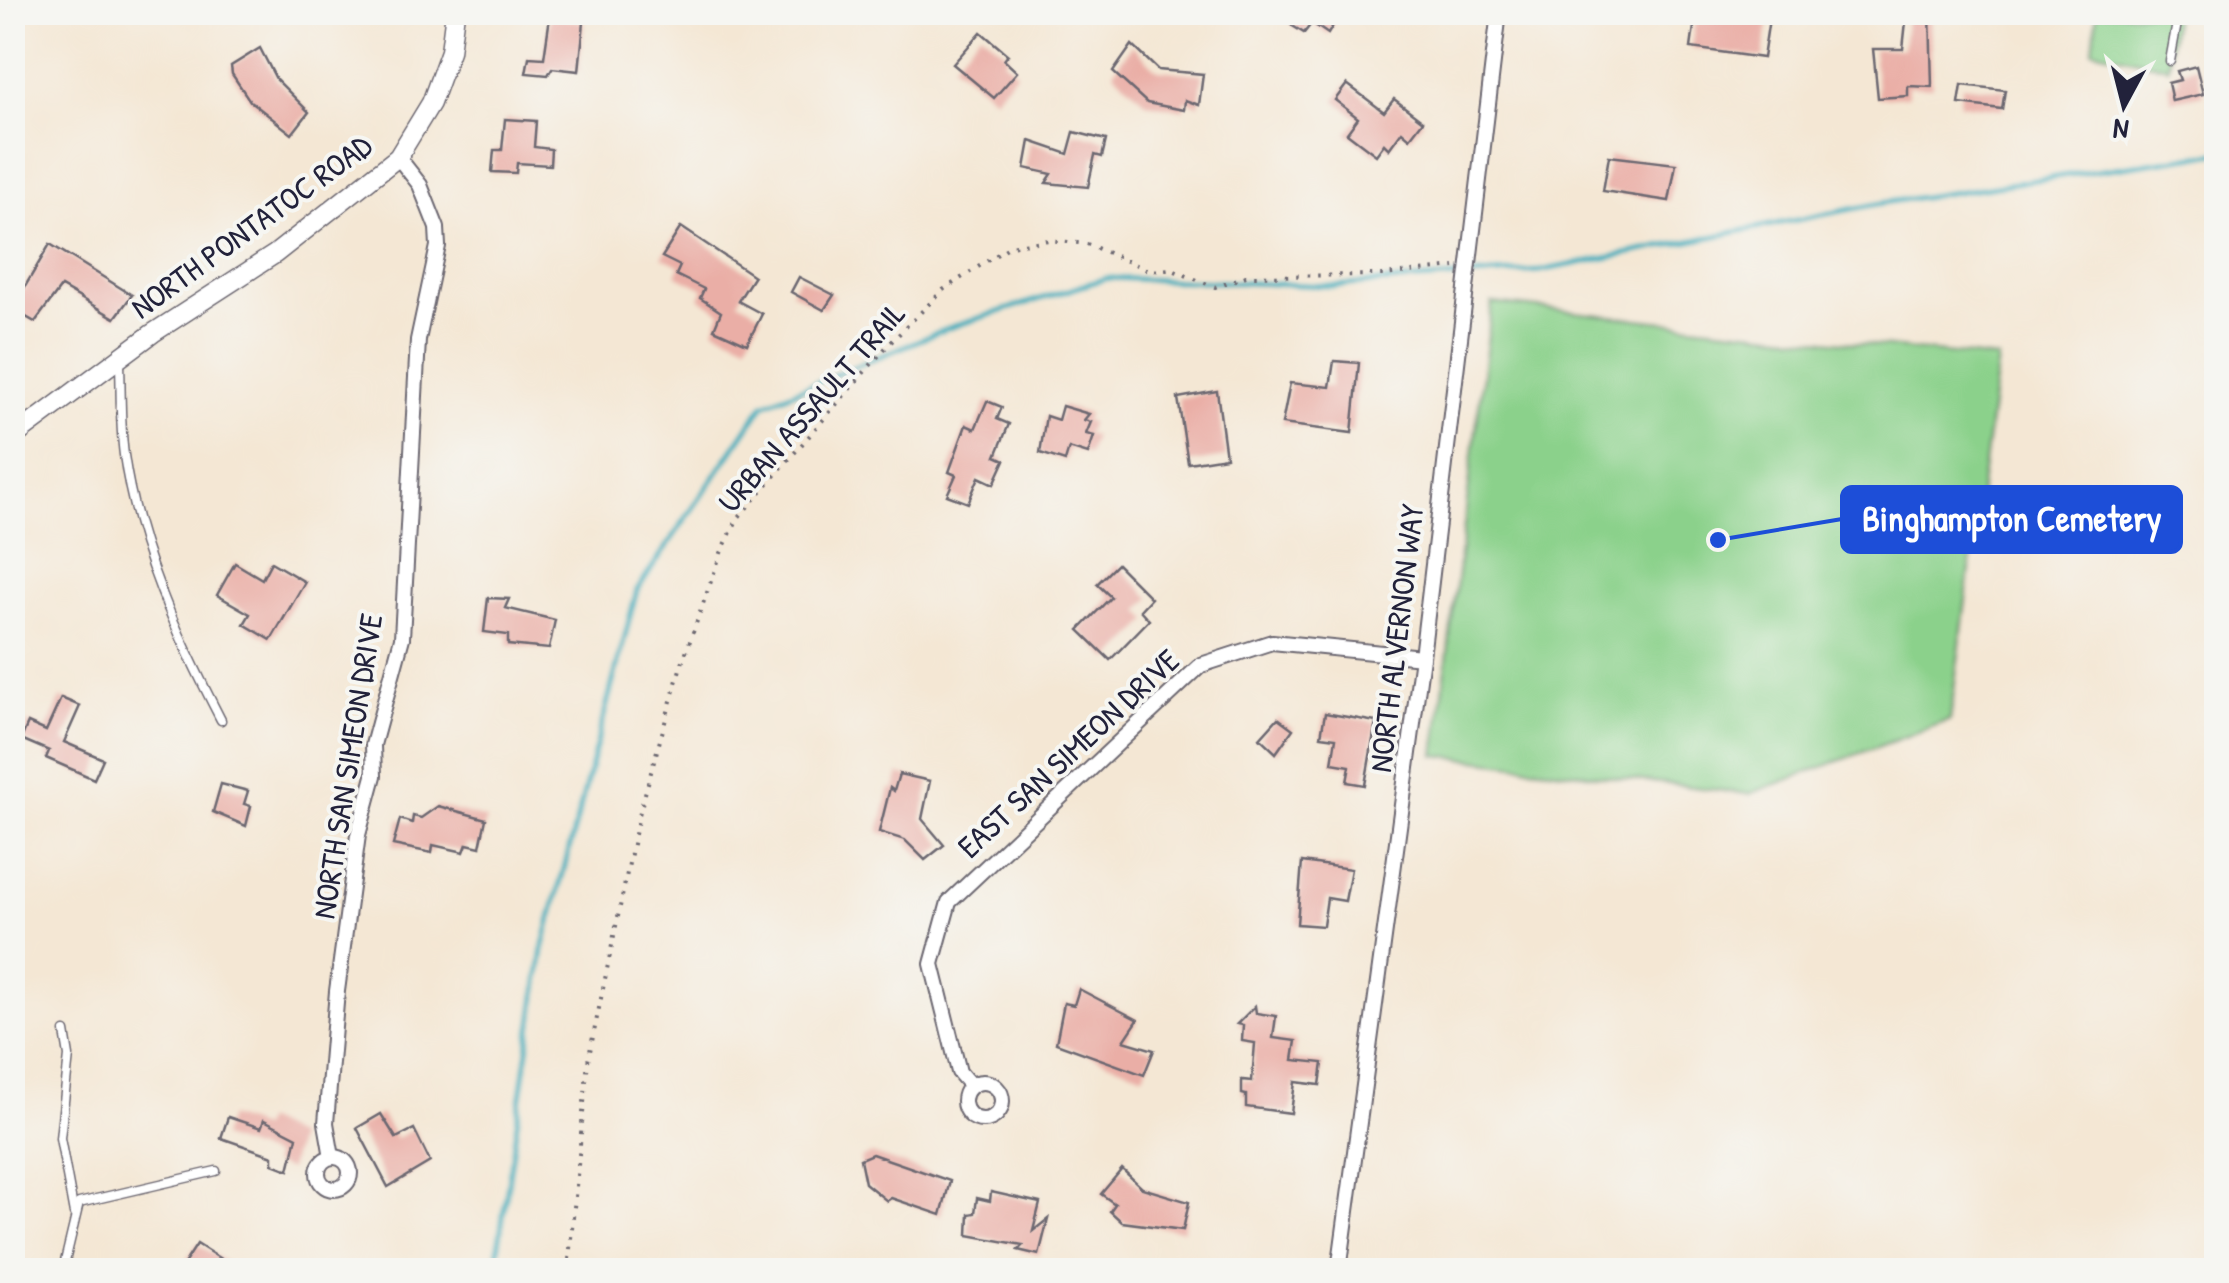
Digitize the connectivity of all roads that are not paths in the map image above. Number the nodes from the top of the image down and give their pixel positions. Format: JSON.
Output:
{"nodes":[{"id":1,"x":455,"y":12,"type":"edge"},
{"id":2,"x":1500,"y":12,"type":"edge"},
{"id":3,"x":2179,"y":12,"type":"edge"},
{"id":4,"x":2170,"y":61,"type":"dead end"},
{"id":5,"x":398,"y":157,"type":"junction"},
{"id":6,"x":119,"y":358,"type":"junction"},
{"id":7,"x":12,"y":438,"type":"edge"},
{"id":8,"x":1422,"y":657,"type":"junction"},
{"id":9,"x":221,"y":720,"type":"dead end"},
{"id":10,"x":65,"y":1032,"type":"dead end"},
{"id":11,"x":971,"y":1086,"type":"dead end"},
{"id":12,"x":332,"y":1157,"type":"dead end"},
{"id":13,"x":216,"y":1171,"type":"dead end"},
{"id":14,"x":75,"y":1218,"type":"junction"},
{"id":15,"x":63,"y":1270,"type":"edge"},
{"id":16,"x":1339,"y":1270,"type":"edge"}],
"edges":[{"from":1,"to":5,"type":"street","name":"NORTH PONTATOC ROAD"},
{"from":2,"to":8,"type":"street","name":"NORTH ALVERNON WAY"},
{"from":3,"to":4,"type":"lane"},
{"from":5,"to":6,"type":"street","name":"NORTH PONTATOC ROAD"},
{"from":5,"to":12,"type":"street","name":"NORTH SAN SIMEON DRIVE"},
{"from":6,"to":7,"type":"street","name":"NORTH PONTATOC ROAD"},
{"from":6,"to":9,"type":"lane"},
{"from":8,"to":11,"type":"street","name":"EAST SAN SIMEON DRIVE"},
{"from":8,"to":16,"type":"street","name":"NORTH ALVERNON WAY"},
{"from":10,"to":14,"type":"lane"},
{"from":13,"to":14,"type":"lane"},
{"from":14,"to":15,"type":"lane"}]}
